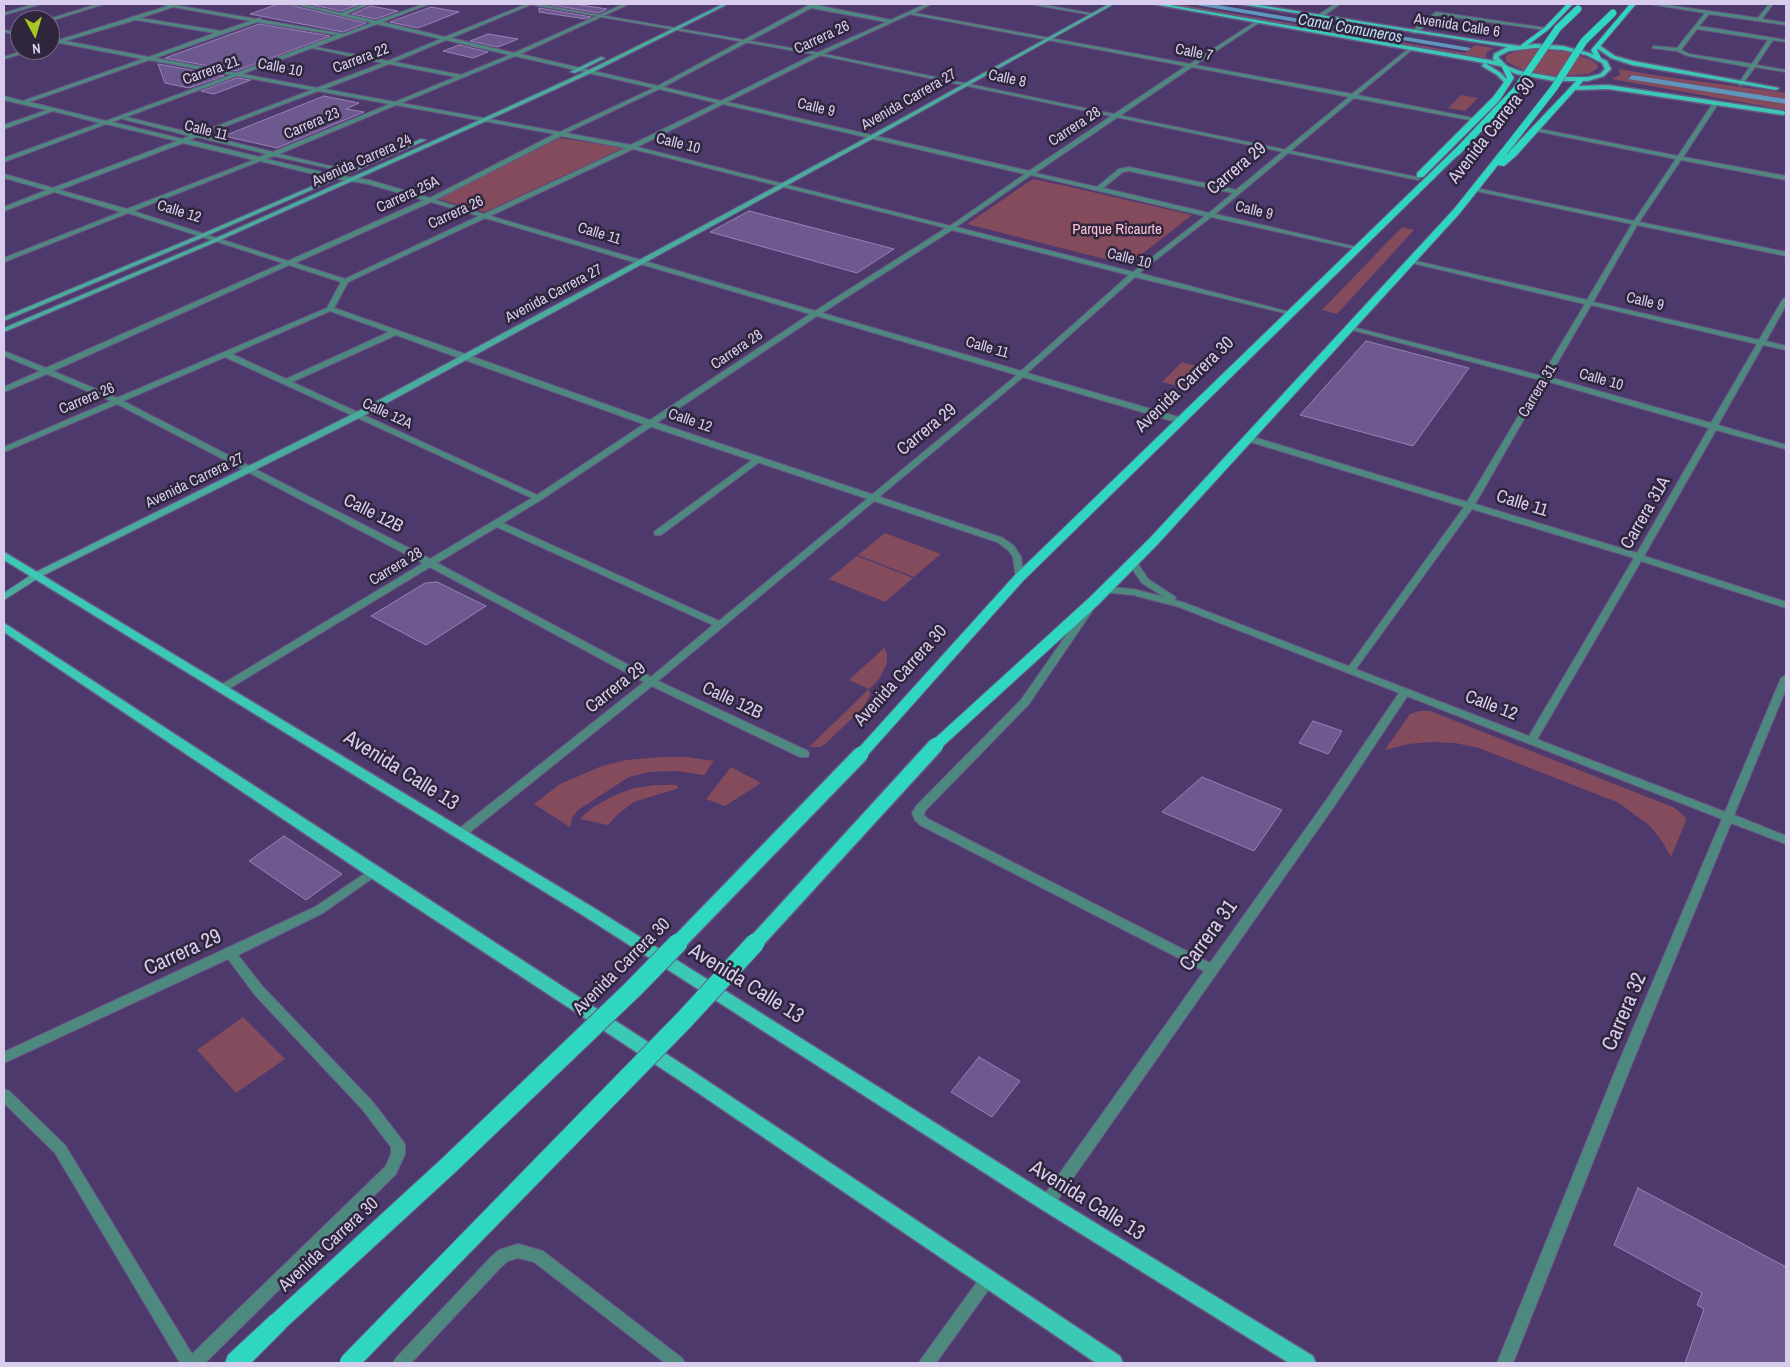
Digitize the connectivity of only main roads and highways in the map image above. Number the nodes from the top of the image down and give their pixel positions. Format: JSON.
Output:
{"nodes":[{"id":1,"x":714,"y":4,"type":"edge"},
{"id":2,"x":726,"y":4,"type":"edge"},
{"id":3,"x":1112,"y":4,"type":"edge"},
{"id":4,"x":1156,"y":4,"type":"edge"},
{"id":5,"x":1243,"y":4,"type":"edge"},
{"id":6,"x":1570,"y":4,"type":"edge"},
{"id":7,"x":1625,"y":4,"type":"edge"},
{"id":8,"x":1633,"y":4,"type":"edge"},
{"id":9,"x":1581,"y":6,"type":"edge"},
{"id":10,"x":1536,"y":38,"type":"junction"},
{"id":11,"x":1472,"y":41,"type":"junction"},
{"id":12,"x":1597,"y":46,"type":"junction"},
{"id":13,"x":1520,"y":47,"type":"junction"},
{"id":14,"x":1451,"y":54,"type":"junction"},
{"id":15,"x":1598,"y":58,"type":"junction"},
{"id":16,"x":1605,"y":62,"type":"junction"},
{"id":17,"x":1502,"y":65,"type":"junction"},
{"id":18,"x":1585,"y":79,"type":"junction"},
{"id":19,"x":1507,"y":83,"type":"junction"},
{"id":20,"x":1741,"y":83,"type":"junction"},
{"id":21,"x":1572,"y":89,"type":"junction"},
{"id":22,"x":1786,"y":90,"type":"edge"},
{"id":23,"x":1785,"y":113,"type":"edge"},
{"id":24,"x":350,"y":176,"type":"junction"},
{"id":25,"x":337,"y":177,"type":"road end"},
{"id":26,"x":1485,"y":178,"type":"junction"},
{"id":27,"x":1400,"y":205,"type":"junction"},
{"id":28,"x":50,"y":300,"type":"junction"},
{"id":29,"x":62,"y":305,"type":"junction"},
{"id":30,"x":4,"y":319,"type":"edge"},
{"id":31,"x":4,"y":330,"type":"edge"},
{"id":32,"x":4,"y":555,"type":"edge"},
{"id":33,"x":37,"y":575,"type":"junction"},
{"id":34,"x":4,"y":597,"type":"edge"},
{"id":35,"x":4,"y":627,"type":"edge"},
{"id":36,"x":236,"y":1363,"type":"edge"},
{"id":37,"x":349,"y":1363,"type":"edge"},
{"id":38,"x":1114,"y":1363,"type":"edge"},
{"id":39,"x":1306,"y":1363,"type":"edge"}],
"edges":[{"from":1,"to":24,"type":"main road","name":"Avenida Carrera 24"},
{"from":2,"to":24,"type":"main road","name":"Avenida Carrera 24"},
{"from":3,"to":33,"type":"main road","name":"Avenida Carrera 27"},
{"from":4,"to":14,"type":"main road","name":"Avenida Calle 6"},
{"from":5,"to":11,"type":"main road","name":"Avenida Calle 6"},
{"from":6,"to":10,"type":"highway"},
{"from":7,"to":26,"type":"highway","name":"Avenida Carrera 30","bridge":true},
{"from":8,"to":12,"type":"highway"},
{"from":9,"to":27,"type":"highway","name":"Avenida Carrera 30","bridge":true},
{"from":10,"to":11,"type":"main road"},
{"from":10,"to":13,"type":"highway"},
{"from":11,"to":13,"type":"main road","name":"Avenida Calle 6"},
{"from":12,"to":15,"type":"highway"},
{"from":12,"to":20,"type":"main road"},
{"from":13,"to":15,"type":"main road","name":"Avenida Calle 6"},
{"from":13,"to":17,"type":"main road"},
{"from":14,"to":17,"type":"main road","name":"Avenida Calle 6"},
{"from":14,"to":19,"type":"main road"},
{"from":15,"to":16,"type":"main road","name":"Avenida Calle 6"},
{"from":16,"to":18,"type":"main road"},
{"from":16,"to":20,"type":"main road"},
{"from":17,"to":18,"type":"main road","name":"Avenida Calle 6"},
{"from":17,"to":19,"type":"highway"},
{"from":18,"to":21,"type":"highway"},
{"from":18,"to":23,"type":"main road"},
{"from":19,"to":27,"type":"highway"},
{"from":20,"to":22,"type":"main road"},
{"from":21,"to":23,"type":"main road"},
{"from":21,"to":26,"type":"highway"},
{"from":24,"to":29,"type":"main road","name":"Avenida Carrera 24"},
{"from":25,"to":28,"type":"main road","name":"Avenida Carrera 24"},
{"from":26,"to":37,"type":"highway","name":"Avenida Carrera 30","bridge":true},
{"from":27,"to":36,"type":"highway","name":"Avenida Carrera 30","bridge":true},
{"from":28,"to":29,"type":"main road"},
{"from":28,"to":30,"type":"main road","name":"Avenida Carrera 24"},
{"from":29,"to":31,"type":"main road","name":"Avenida Carrera 24"},
{"from":32,"to":33,"type":"main road","name":"Avenida Calle 13"},
{"from":33,"to":34,"type":"main road","name":"Avenida Carrera 27"},
{"from":33,"to":39,"type":"main road","name":"Avenida Calle 13"},
{"from":35,"to":38,"type":"main road"}]}
